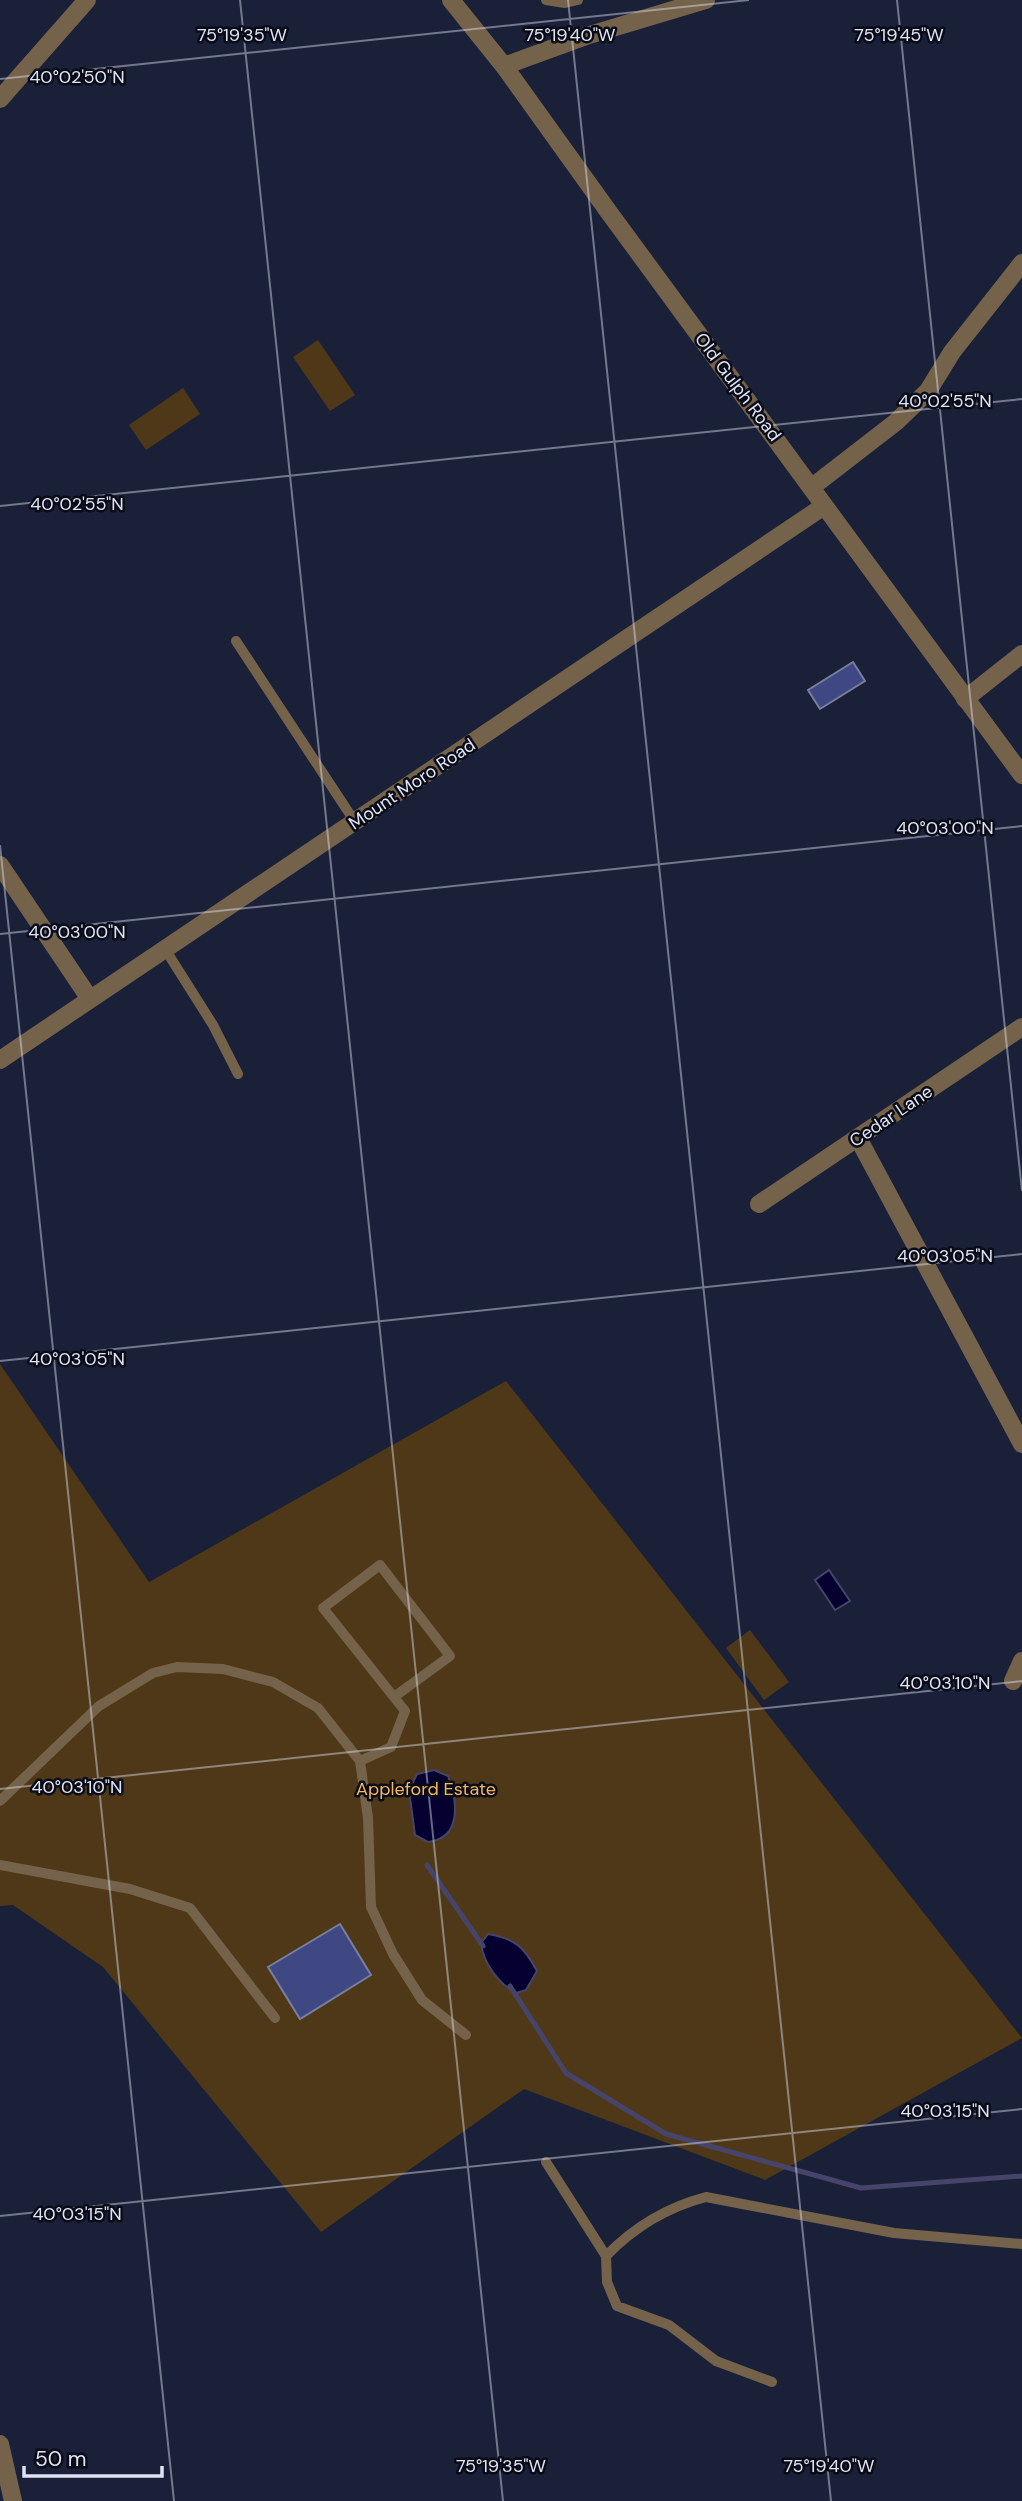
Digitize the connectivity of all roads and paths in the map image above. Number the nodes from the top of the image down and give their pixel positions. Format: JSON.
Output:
{"nodes":[{"id":1,"x":87,"y":0,"type":"edge"},
{"id":2,"x":451,"y":0,"type":"edge"},
{"id":3,"x":546,"y":0,"type":"edge"},
{"id":4,"x":578,"y":0,"type":"edge"},
{"id":5,"x":706,"y":0,"type":"edge"},
{"id":6,"x":505,"y":66,"type":"junction"},
{"id":7,"x":0,"y":99,"type":"edge"},
{"id":8,"x":1022,"y":263,"type":"edge"},
{"id":9,"x":813,"y":487,"type":"junction"},
{"id":10,"x":824,"y":506,"type":"junction"},
{"id":11,"x":236,"y":641,"type":"dead end"},
{"id":12,"x":1022,"y":654,"type":"edge"},
{"id":13,"x":965,"y":699,"type":"junction"},
{"id":14,"x":1022,"y":775,"type":"edge"},
{"id":15,"x":355,"y":822,"type":"junction"},
{"id":16,"x":0,"y":865,"type":"edge"},
{"id":17,"x":165,"y":949,"type":"junction"},
{"id":18,"x":90,"y":999,"type":"junction"},
{"id":19,"x":1022,"y":1027,"type":"edge"},
{"id":20,"x":0,"y":1060,"type":"edge"},
{"id":21,"x":238,"y":1074,"type":"dead end"},
{"id":22,"x":858,"y":1138,"type":"junction"},
{"id":23,"x":760,"y":1204,"type":"dead end"},
{"id":24,"x":1022,"y":1444,"type":"edge"},
{"id":25,"x":1022,"y":1661,"type":"edge"},
{"id":26,"x":1013,"y":1681,"type":"dead end"},
{"id":27,"x":394,"y":1697,"type":"junction"},
{"id":28,"x":360,"y":1761,"type":"junction"},
{"id":29,"x":0,"y":1801,"type":"edge"},
{"id":30,"x":0,"y":1864,"type":"edge"},
{"id":31,"x":275,"y":2018,"type":"dead end"},
{"id":32,"x":466,"y":2035,"type":"dead end"},
{"id":33,"x":546,"y":2162,"type":"dead end"},
{"id":34,"x":1022,"y":2244,"type":"edge"},
{"id":35,"x":606,"y":2256,"type":"junction"},
{"id":36,"x":772,"y":2382,"type":"dead end"},
{"id":37,"x":0,"y":2444,"type":"edge"},
{"id":38,"x":13,"y":2501,"type":"edge"}],
"edges":[{"from":1,"to":7,"type":"street"},
{"from":2,"to":6,"type":"street","name":"Old Gulph Road"},
{"from":3,"to":4,"type":"lane"},
{"from":5,"to":6,"type":"street"},
{"from":6,"to":9,"type":"street","name":"Old Gulph Road"},
{"from":8,"to":9,"type":"street"},
{"from":9,"to":10,"type":"street","name":"Old Gulph Road"},
{"from":10,"to":13,"type":"street","name":"Old Gulph Road"},
{"from":10,"to":15,"type":"street","name":"Mount Moro Road"},
{"from":11,"to":15,"type":"lane"},
{"from":12,"to":13,"type":"street"},
{"from":13,"to":14,"type":"street","name":"Old Gulph Road"},
{"from":15,"to":17,"type":"street","name":"Mount Moro Road"},
{"from":16,"to":18,"type":"street"},
{"from":17,"to":18,"type":"street","name":"Mount Moro Road"},
{"from":17,"to":21,"type":"lane"},
{"from":18,"to":20,"type":"street","name":"Mount Moro Road"},
{"from":19,"to":22,"type":"street","name":"Cedar Lane"},
{"from":22,"to":23,"type":"street","name":"Cedar Lane"},
{"from":22,"to":24,"type":"street"},
{"from":25,"to":26,"type":"street"},
{"from":27,"to":27,"type":"lane"},
{"from":27,"to":28,"type":"lane"},
{"from":28,"to":29,"type":"lane"},
{"from":28,"to":32,"type":"lane"},
{"from":30,"to":31,"type":"lane"},
{"from":33,"to":35,"type":"lane"},
{"from":34,"to":35,"type":"lane"},
{"from":35,"to":36,"type":"lane"},
{"from":37,"to":38,"type":"street"}]}
